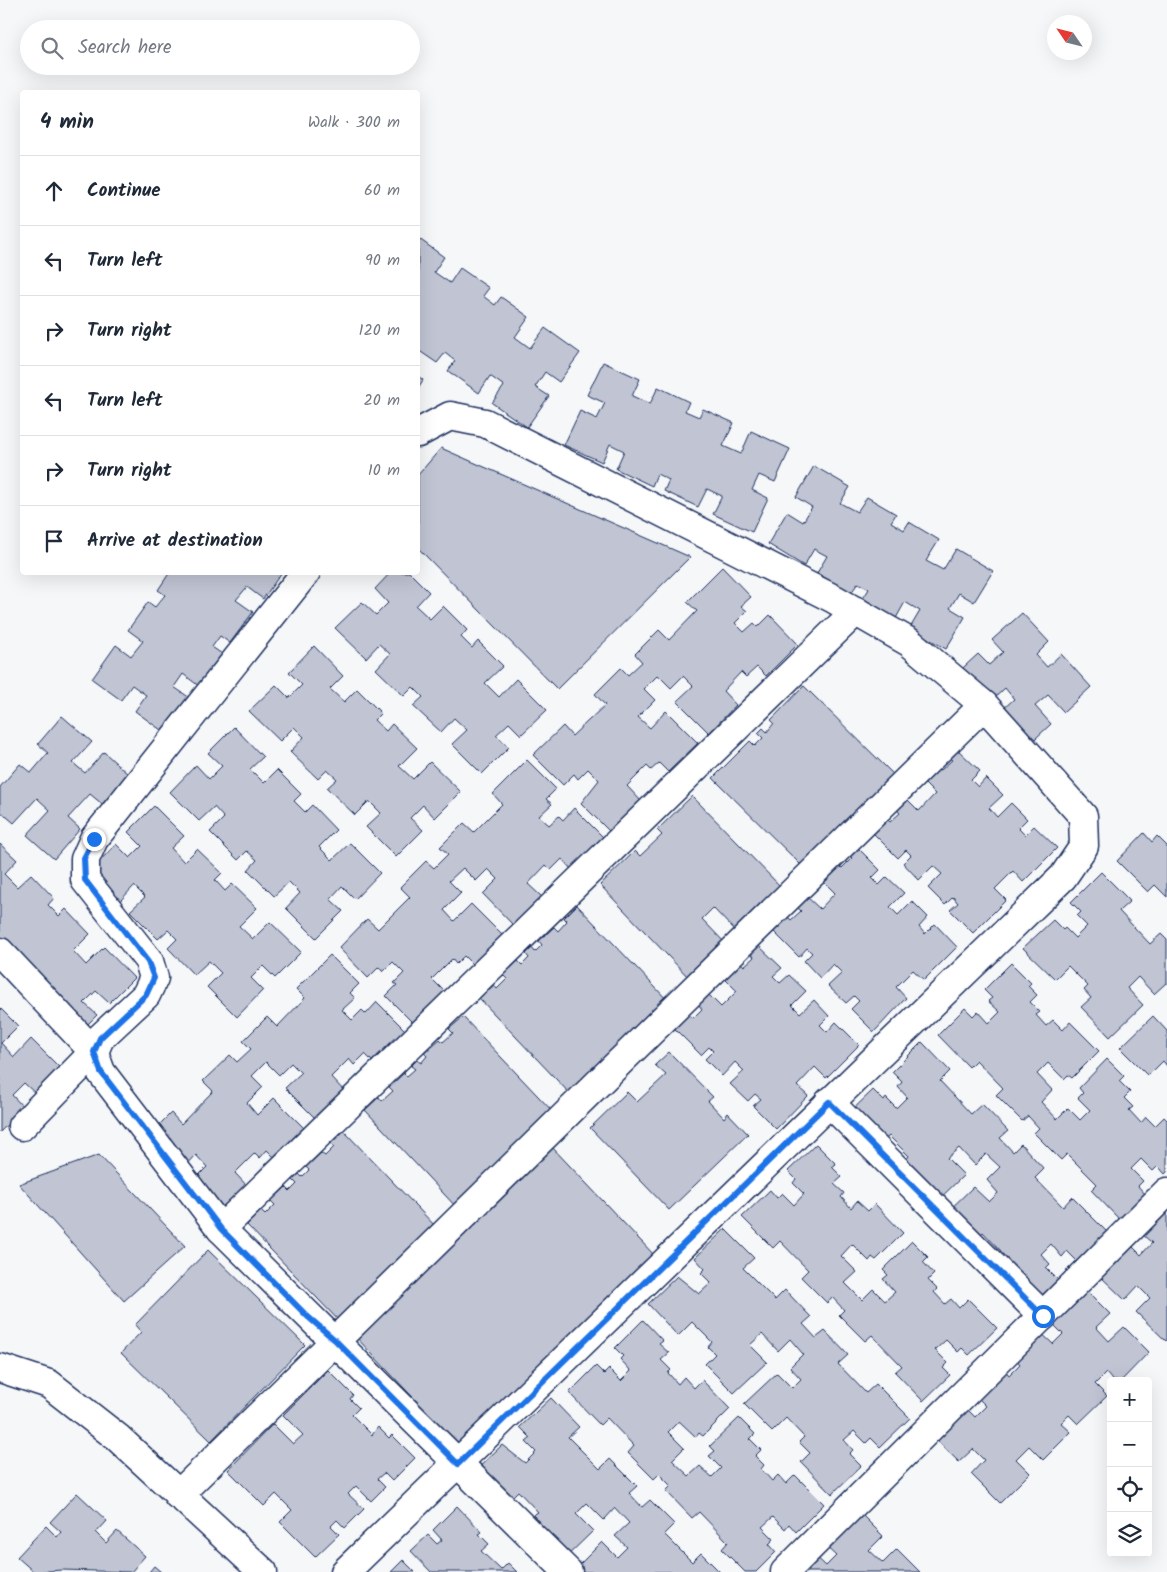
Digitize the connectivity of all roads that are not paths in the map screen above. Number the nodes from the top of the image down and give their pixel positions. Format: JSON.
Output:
{"nodes":[{"id":1,"x":420,"y":432,"type":"edge"},
{"id":2,"x":304,"y":575,"type":"edge"},
{"id":3,"x":856,"y":611,"type":"junction"},
{"id":4,"x":984,"y":705,"type":"junction"},
{"id":5,"x":0,"y":952,"type":"edge"},
{"id":6,"x":94,"y":1052,"type":"junction"},
{"id":7,"x":829,"y":1102,"type":"junction"},
{"id":8,"x":22,"y":1126,"type":"dead end"},
{"id":9,"x":1167,"y":1192,"type":"edge"},
{"id":10,"x":221,"y":1229,"type":"junction"},
{"id":11,"x":1043,"y":1316,"type":"junction"},
{"id":12,"x":335,"y":1340,"type":"junction"},
{"id":13,"x":0,"y":1368,"type":"edge"},
{"id":14,"x":458,"y":1464,"type":"junction"},
{"id":15,"x":178,"y":1495,"type":"junction"},
{"id":16,"x":263,"y":1572,"type":"edge"},
{"id":17,"x":345,"y":1572,"type":"edge"},
{"id":18,"x":568,"y":1572,"type":"edge"},
{"id":19,"x":785,"y":1572,"type":"edge"}],
"edges":[{"from":1,"to":3,"type":"street"},
{"from":2,"to":6,"type":"street"},
{"from":3,"to":4,"type":"street"},
{"from":3,"to":10,"type":"street"},
{"from":4,"to":7,"type":"street"},
{"from":4,"to":12,"type":"street"},
{"from":5,"to":6,"type":"street"},
{"from":6,"to":8,"type":"street"},
{"from":6,"to":10,"type":"street"},
{"from":7,"to":11,"type":"street"},
{"from":7,"to":14,"type":"street"},
{"from":9,"to":11,"type":"street"},
{"from":10,"to":12,"type":"street"},
{"from":11,"to":19,"type":"street"},
{"from":12,"to":14,"type":"street"},
{"from":12,"to":15,"type":"street"},
{"from":13,"to":15,"type":"street"},
{"from":14,"to":17,"type":"street"},
{"from":14,"to":18,"type":"street"},
{"from":15,"to":16,"type":"street"}]}
